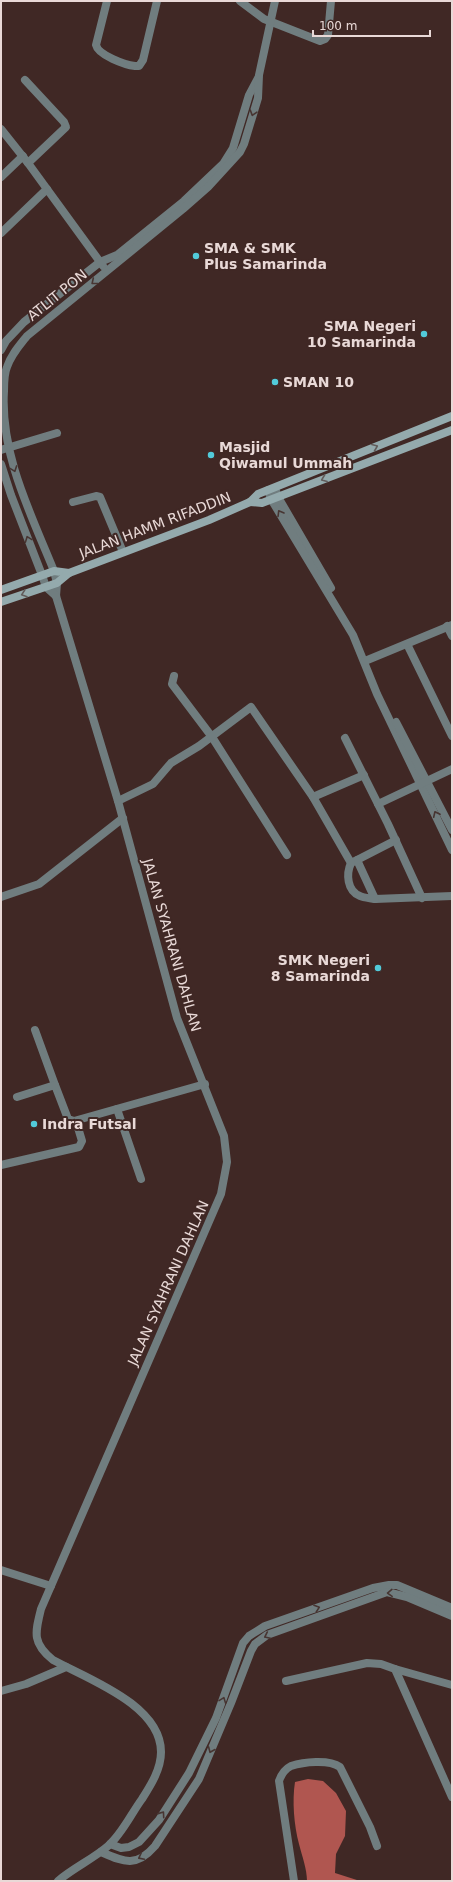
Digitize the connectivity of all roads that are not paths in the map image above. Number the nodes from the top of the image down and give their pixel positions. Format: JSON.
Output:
{"nodes":[{"id":1,"x":107,"y":1,"type":"edge"},
{"id":2,"x":157,"y":1,"type":"edge"},
{"id":3,"x":240,"y":1,"type":"edge"},
{"id":4,"x":275,"y":1,"type":"edge"},
{"id":5,"x":331,"y":1,"type":"edge"},
{"id":6,"x":271,"y":21,"type":"junction"},
{"id":7,"x":259,"y":75,"type":"junction"},
{"id":8,"x":25,"y":80,"type":"dead end"},
{"id":9,"x":1,"y":129,"type":"edge"},
{"id":10,"x":26,"y":159,"type":"junction"},
{"id":11,"x":1,"y":177,"type":"edge"},
{"id":12,"x":47,"y":189,"type":"junction"},
{"id":13,"x":1,"y":233,"type":"edge"},
{"id":14,"x":100,"y":262,"type":"junction"},
{"id":15,"x":107,"y":272,"type":"junction"},
{"id":16,"x":1,"y":350,"type":"edge"},
{"id":17,"x":452,"y":416,"type":"edge"},
{"id":18,"x":452,"y":430,"type":"edge"},
{"id":19,"x":57,"y":433,"type":"dead end"},
{"id":20,"x":5,"y":448,"type":"edge"},
{"id":21,"x":1,"y":464,"type":"edge"},
{"id":22,"x":271,"y":489,"type":"junction"},
{"id":23,"x":275,"y":498,"type":"junction"},
{"id":24,"x":73,"y":502,"type":"dead end"},
{"id":25,"x":250,"y":502,"type":"junction"},
{"id":26,"x":123,"y":552,"type":"junction"},
{"id":27,"x":54,"y":571,"type":"junction"},
{"id":28,"x":69,"y":573,"type":"junction"},
{"id":29,"x":42,"y":575,"type":"junction"},
{"id":30,"x":58,"y":583,"type":"junction"},
{"id":31,"x":46,"y":586,"type":"junction"},
{"id":32,"x":1,"y":590,"type":"edge"},
{"id":33,"x":56,"y":596,"type":"junction"},
{"id":34,"x":1,"y":602,"type":"edge"},
{"id":35,"x":450,"y":626,"type":"edge"},
{"id":36,"x":452,"y":636,"type":"edge"},
{"id":37,"x":407,"y":644,"type":"junction"},
{"id":38,"x":367,"y":660,"type":"junction"},
{"id":39,"x":174,"y":676,"type":"dead end"},
{"id":40,"x":452,"y":736,"type":"edge"},
{"id":41,"x":212,"y":737,"type":"junction"},
{"id":42,"x":345,"y":738,"type":"dead end"},
{"id":43,"x":452,"y":768,"type":"edge"},
{"id":44,"x":364,"y":774,"type":"junction"},
{"id":45,"x":424,"y":783,"type":"junction"},
{"id":46,"x":313,"y":797,"type":"junction"},
{"id":47,"x":121,"y":800,"type":"junction"},
{"id":48,"x":378,"y":804,"type":"junction"},
{"id":49,"x":123,"y":818,"type":"junction"},
{"id":50,"x":452,"y":830,"type":"edge"},
{"id":51,"x":396,"y":840,"type":"junction"},
{"id":52,"x":452,"y":850,"type":"edge"},
{"id":53,"x":287,"y":854,"type":"dead end"},
{"id":54,"x":354,"y":862,"type":"junction"},
{"id":55,"x":452,"y":896,"type":"edge"},
{"id":56,"x":1,"y":897,"type":"edge"},
{"id":57,"x":375,"y":898,"type":"junction"},
{"id":58,"x":422,"y":898,"type":"junction"},
{"id":59,"x":35,"y":1030,"type":"dead end"},
{"id":60,"x":205,"y":1084,"type":"junction"},
{"id":61,"x":55,"y":1085,"type":"junction"},
{"id":62,"x":17,"y":1097,"type":"dead end"},
{"id":63,"x":117,"y":1109,"type":"junction"},
{"id":64,"x":76,"y":1120,"type":"junction"},
{"id":65,"x":1,"y":1165,"type":"edge"},
{"id":66,"x":141,"y":1179,"type":"dead end"},
{"id":67,"x":1,"y":1570,"type":"edge"},
{"id":68,"x":51,"y":1586,"type":"junction"},
{"id":69,"x":452,"y":1608,"type":"edge"},
{"id":70,"x":452,"y":1616,"type":"edge"},
{"id":71,"x":66,"y":1667,"type":"junction"},
{"id":72,"x":395,"y":1669,"type":"junction"},
{"id":73,"x":286,"y":1681,"type":"dead end"},
{"id":74,"x":452,"y":1685,"type":"edge"},
{"id":75,"x":1,"y":1691,"type":"edge"},
{"id":76,"x":452,"y":1797,"type":"edge"},
{"id":77,"x":150,"y":1829,"type":"junction"},
{"id":78,"x":161,"y":1836,"type":"junction"},
{"id":79,"x":110,"y":1844,"type":"junction"},
{"id":80,"x":377,"y":1846,"type":"dead end"},
{"id":81,"x":101,"y":1852,"type":"junction"},
{"id":82,"x":58,"y":1881,"type":"edge"},
{"id":83,"x":294,"y":1881,"type":"edge"}],
"edges":[{"from":1,"to":2,"type":"street"},
{"from":3,"to":6,"type":"street"},
{"from":4,"to":6,"type":"street","name":"ATLIT PON"},
{"from":5,"to":6,"type":"street"},
{"from":6,"to":7,"type":"street","name":"ATLIT PON"},
{"from":7,"to":14,"type":"street","name":"ATLIT PON"},
{"from":7,"to":15,"type":"street","name":"ATLIT PON","one_way":true},
{"from":8,"to":10,"type":"street"},
{"from":9,"to":10,"type":"street"},
{"from":10,"to":11,"type":"street"},
{"from":10,"to":12,"type":"street"},
{"from":12,"to":13,"type":"street"},
{"from":12,"to":14,"type":"street"},
{"from":14,"to":15,"type":"street"},
{"from":14,"to":16,"type":"street","name":"ATLIT PON"},
{"from":15,"to":20,"type":"street","name":"ATLIT PON","one_way":true},
{"from":22,"to":17,"type":"main road","name":"JALAN HAMM RIFADDIN","one_way":true},
{"from":18,"to":23,"type":"main road","name":"JALAN HAMM RIFADDIN","one_way":true},
{"from":19,"to":20,"type":"street"},
{"from":20,"to":27,"type":"street","name":"ATLIT PON","one_way":true},
{"from":29,"to":21,"type":"street","one_way":true},
{"from":22,"to":23,"type":"street"},
{"from":22,"to":25,"type":"main road","name":"JALAN HAMM RIFADDIN"},
{"from":23,"to":25,"type":"main road","name":"JALAN HAMM RIFADDIN"},
{"from":23,"to":38,"type":"street"},
{"from":24,"to":26,"type":"street"},
{"from":25,"to":26,"type":"main road","name":"JALAN HAMM RIFADDIN"},
{"from":26,"to":28,"type":"main road","name":"JALAN HAMM RIFADDIN"},
{"from":27,"to":28,"type":"main road","name":"JALAN HAMM RIFADDIN"},
{"from":27,"to":29,"type":"main road"},
{"from":27,"to":30,"type":"street","name":"ATLIT PON"},
{"from":28,"to":30,"type":"main road","name":"JALAN HAMM RIFADDIN"},
{"from":29,"to":31,"type":"street"},
{"from":29,"to":32,"type":"main road"},
{"from":30,"to":31,"type":"main road"},
{"from":30,"to":33,"type":"street","name":"JALAN SYAHRANI DAHLAN"},
{"from":31,"to":33,"type":"street","name":"JALAN SYAHRANI DAHLAN"},
{"from":31,"to":34,"type":"main road","one_way":true},
{"from":33,"to":47,"type":"street","name":"JALAN SYAHRANI DAHLAN"},
{"from":35,"to":36,"type":"street"},
{"from":35,"to":37,"type":"street"},
{"from":37,"to":38,"type":"street"},
{"from":37,"to":40,"type":"street"},
{"from":38,"to":45,"type":"street"},
{"from":39,"to":41,"type":"street"},
{"from":41,"to":46,"type":"street"},
{"from":41,"to":47,"type":"street"},
{"from":41,"to":53,"type":"street"},
{"from":42,"to":44,"type":"street"},
{"from":43,"to":45,"type":"street"},
{"from":44,"to":46,"type":"street"},
{"from":44,"to":48,"type":"street"},
{"from":45,"to":48,"type":"street"},
{"from":45,"to":50,"type":"street"},
{"from":52,"to":45,"type":"street","one_way":true},
{"from":46,"to":54,"type":"street"},
{"from":47,"to":49,"type":"street","name":"JALAN SYAHRANI DAHLAN"},
{"from":48,"to":51,"type":"street"},
{"from":49,"to":56,"type":"street"},
{"from":49,"to":60,"type":"street","name":"JALAN SYAHRANI DAHLAN"},
{"from":51,"to":54,"type":"street"},
{"from":51,"to":58,"type":"street"},
{"from":54,"to":57,"type":"street"},
{"from":54,"to":57,"type":"street"},
{"from":55,"to":58,"type":"street"},
{"from":57,"to":58,"type":"street"},
{"from":59,"to":61,"type":"street"},
{"from":60,"to":63,"type":"street"},
{"from":60,"to":68,"type":"street","name":"JALAN SYAHRANI DAHLAN"},
{"from":61,"to":62,"type":"street"},
{"from":61,"to":64,"type":"street"},
{"from":63,"to":64,"type":"street"},
{"from":63,"to":66,"type":"street"},
{"from":64,"to":65,"type":"street"},
{"from":67,"to":68,"type":"street"},
{"from":68,"to":71,"type":"street","name":"JALAN SYAHRANI DAHLAN"},
{"from":77,"to":69,"type":"street","one_way":true},
{"from":70,"to":78,"type":"street","one_way":true},
{"from":71,"to":75,"type":"street"},
{"from":71,"to":79,"type":"street","name":"JALAN SYAHRANI DAHLAN"},
{"from":72,"to":73,"type":"street"},
{"from":72,"to":74,"type":"street"},
{"from":72,"to":76,"type":"street"},
{"from":77,"to":78,"type":"street"},
{"from":77,"to":79,"type":"street"},
{"from":78,"to":81,"type":"street","one_way":true},
{"from":79,"to":81,"type":"street","name":"JALAN SYAHRANI DAHLAN"},
{"from":80,"to":83,"type":"street"},
{"from":81,"to":82,"type":"street","name":"JALAN SYAHRANI DAHLAN"}]}
